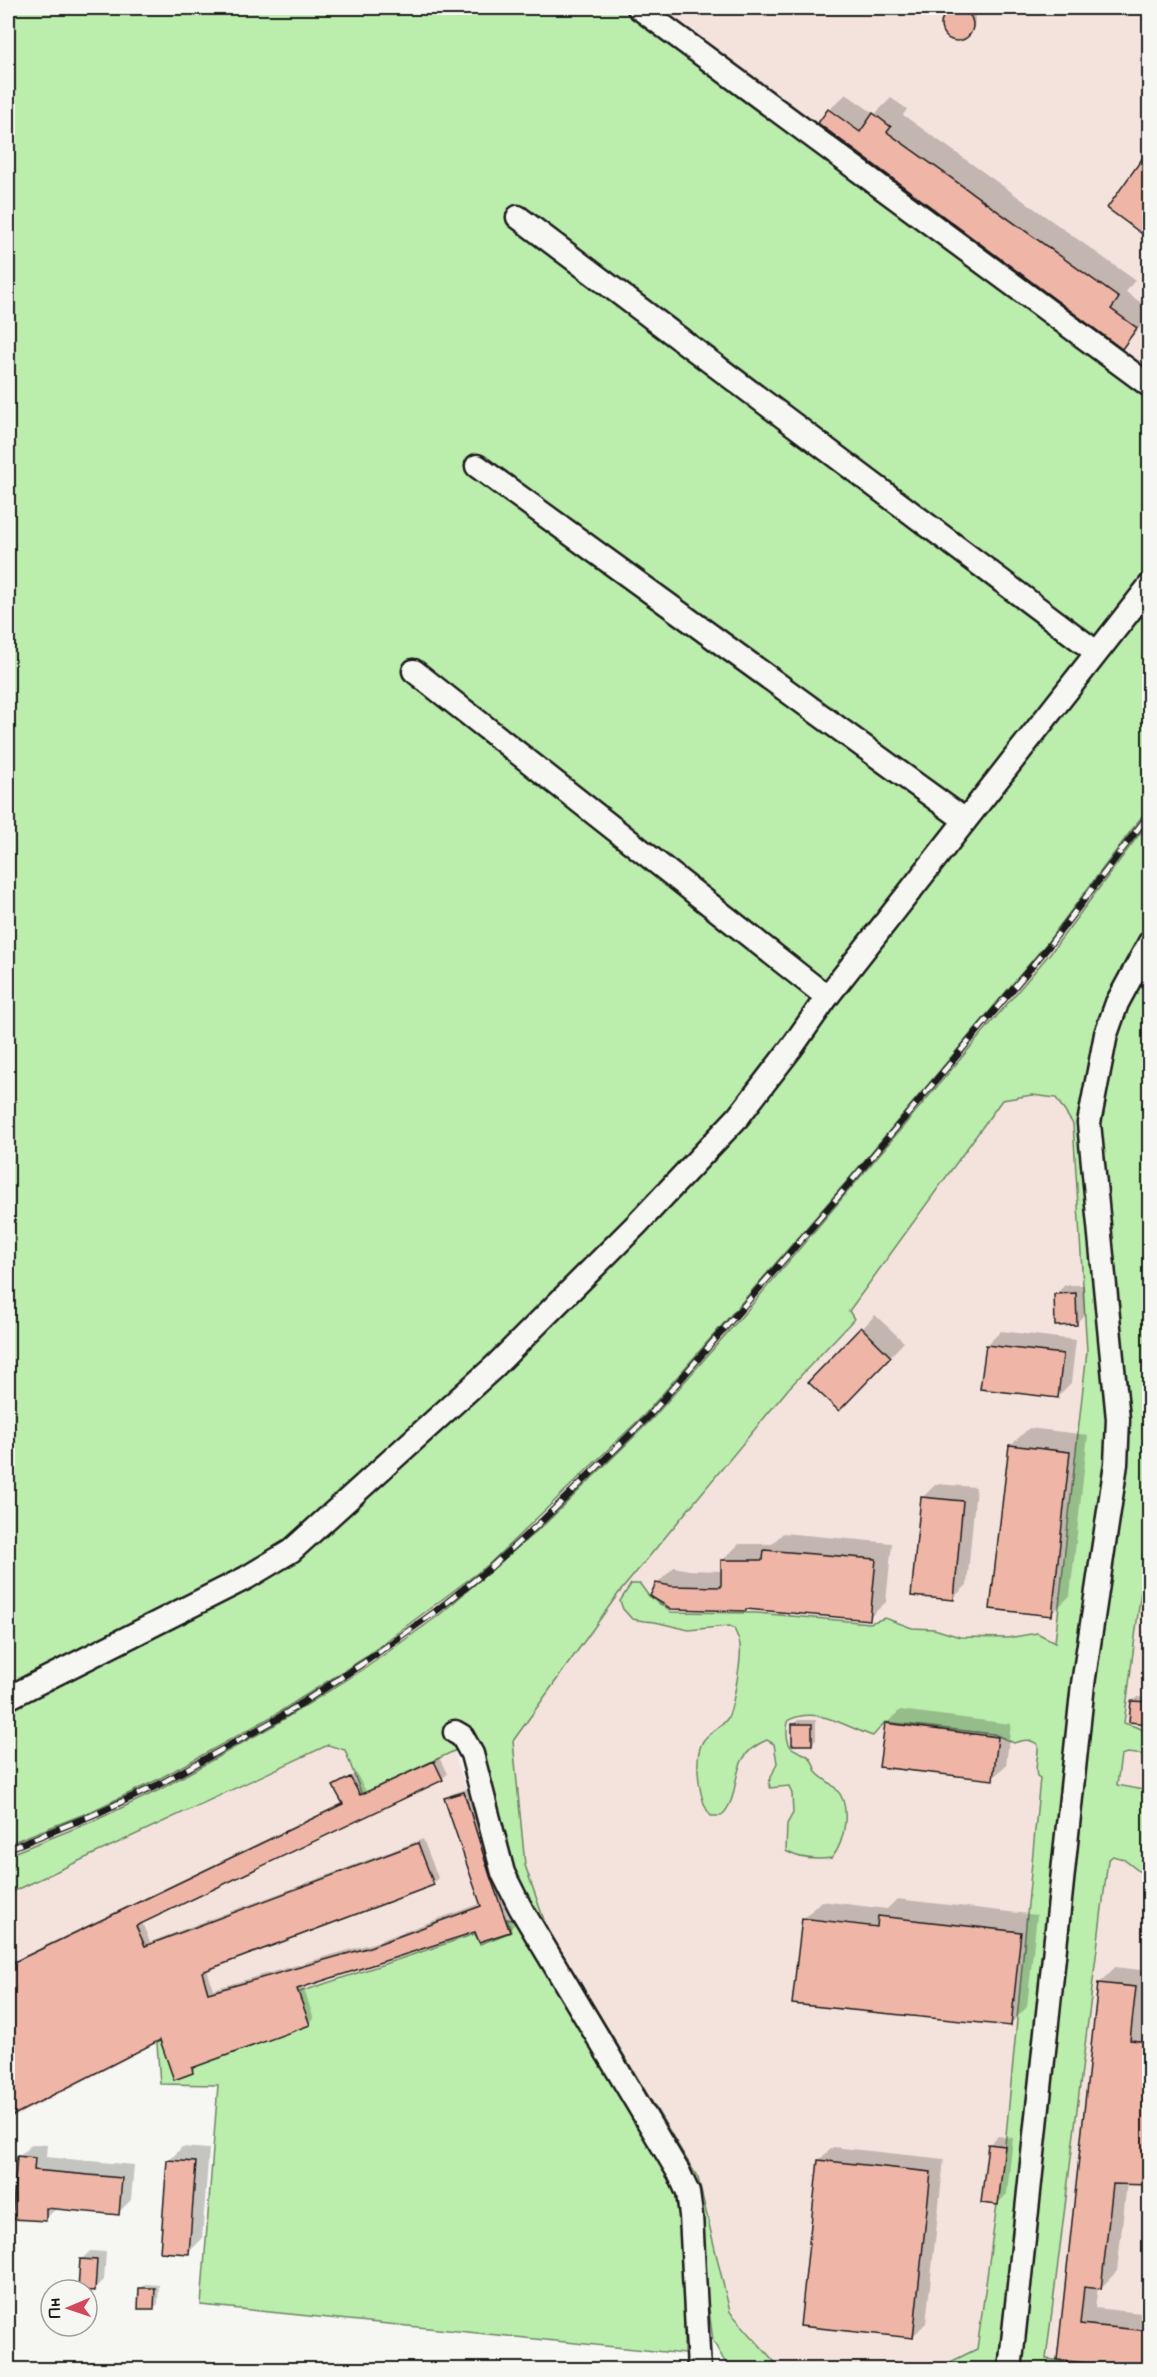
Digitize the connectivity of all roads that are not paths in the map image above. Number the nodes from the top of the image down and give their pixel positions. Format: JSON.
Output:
{"nodes":[{"id":1,"x":639,"y":8,"type":"edge"},
{"id":2,"x":518,"y":217,"type":"dead end"},
{"id":3,"x":1149,"y":386,"type":"edge"},
{"id":4,"x":477,"y":466,"type":"dead end"},
{"id":5,"x":1149,"y":585,"type":"edge"},
{"id":6,"x":1096,"y":652,"type":"junction"},
{"id":7,"x":414,"y":671,"type":"dead end"},
{"id":8,"x":965,"y":820,"type":"junction"},
{"id":9,"x":1149,"y":942,"type":"edge"},
{"id":10,"x":827,"y":997,"type":"junction"},
{"id":11,"x":8,"y":1698,"type":"edge"},
{"id":12,"x":455,"y":1732,"type":"dead end"},
{"id":13,"x":699,"y":2370,"type":"edge"},
{"id":14,"x":1010,"y":2370,"type":"edge"}],
"edges":[{"from":1,"to":3,"type":"street"},
{"from":2,"to":6,"type":"street"},
{"from":4,"to":8,"type":"street"},
{"from":5,"to":6,"type":"street"},
{"from":6,"to":8,"type":"street"},
{"from":7,"to":10,"type":"street"},
{"from":8,"to":10,"type":"street"},
{"from":9,"to":14,"type":"street"},
{"from":10,"to":11,"type":"street"},
{"from":12,"to":13,"type":"street"}]}
